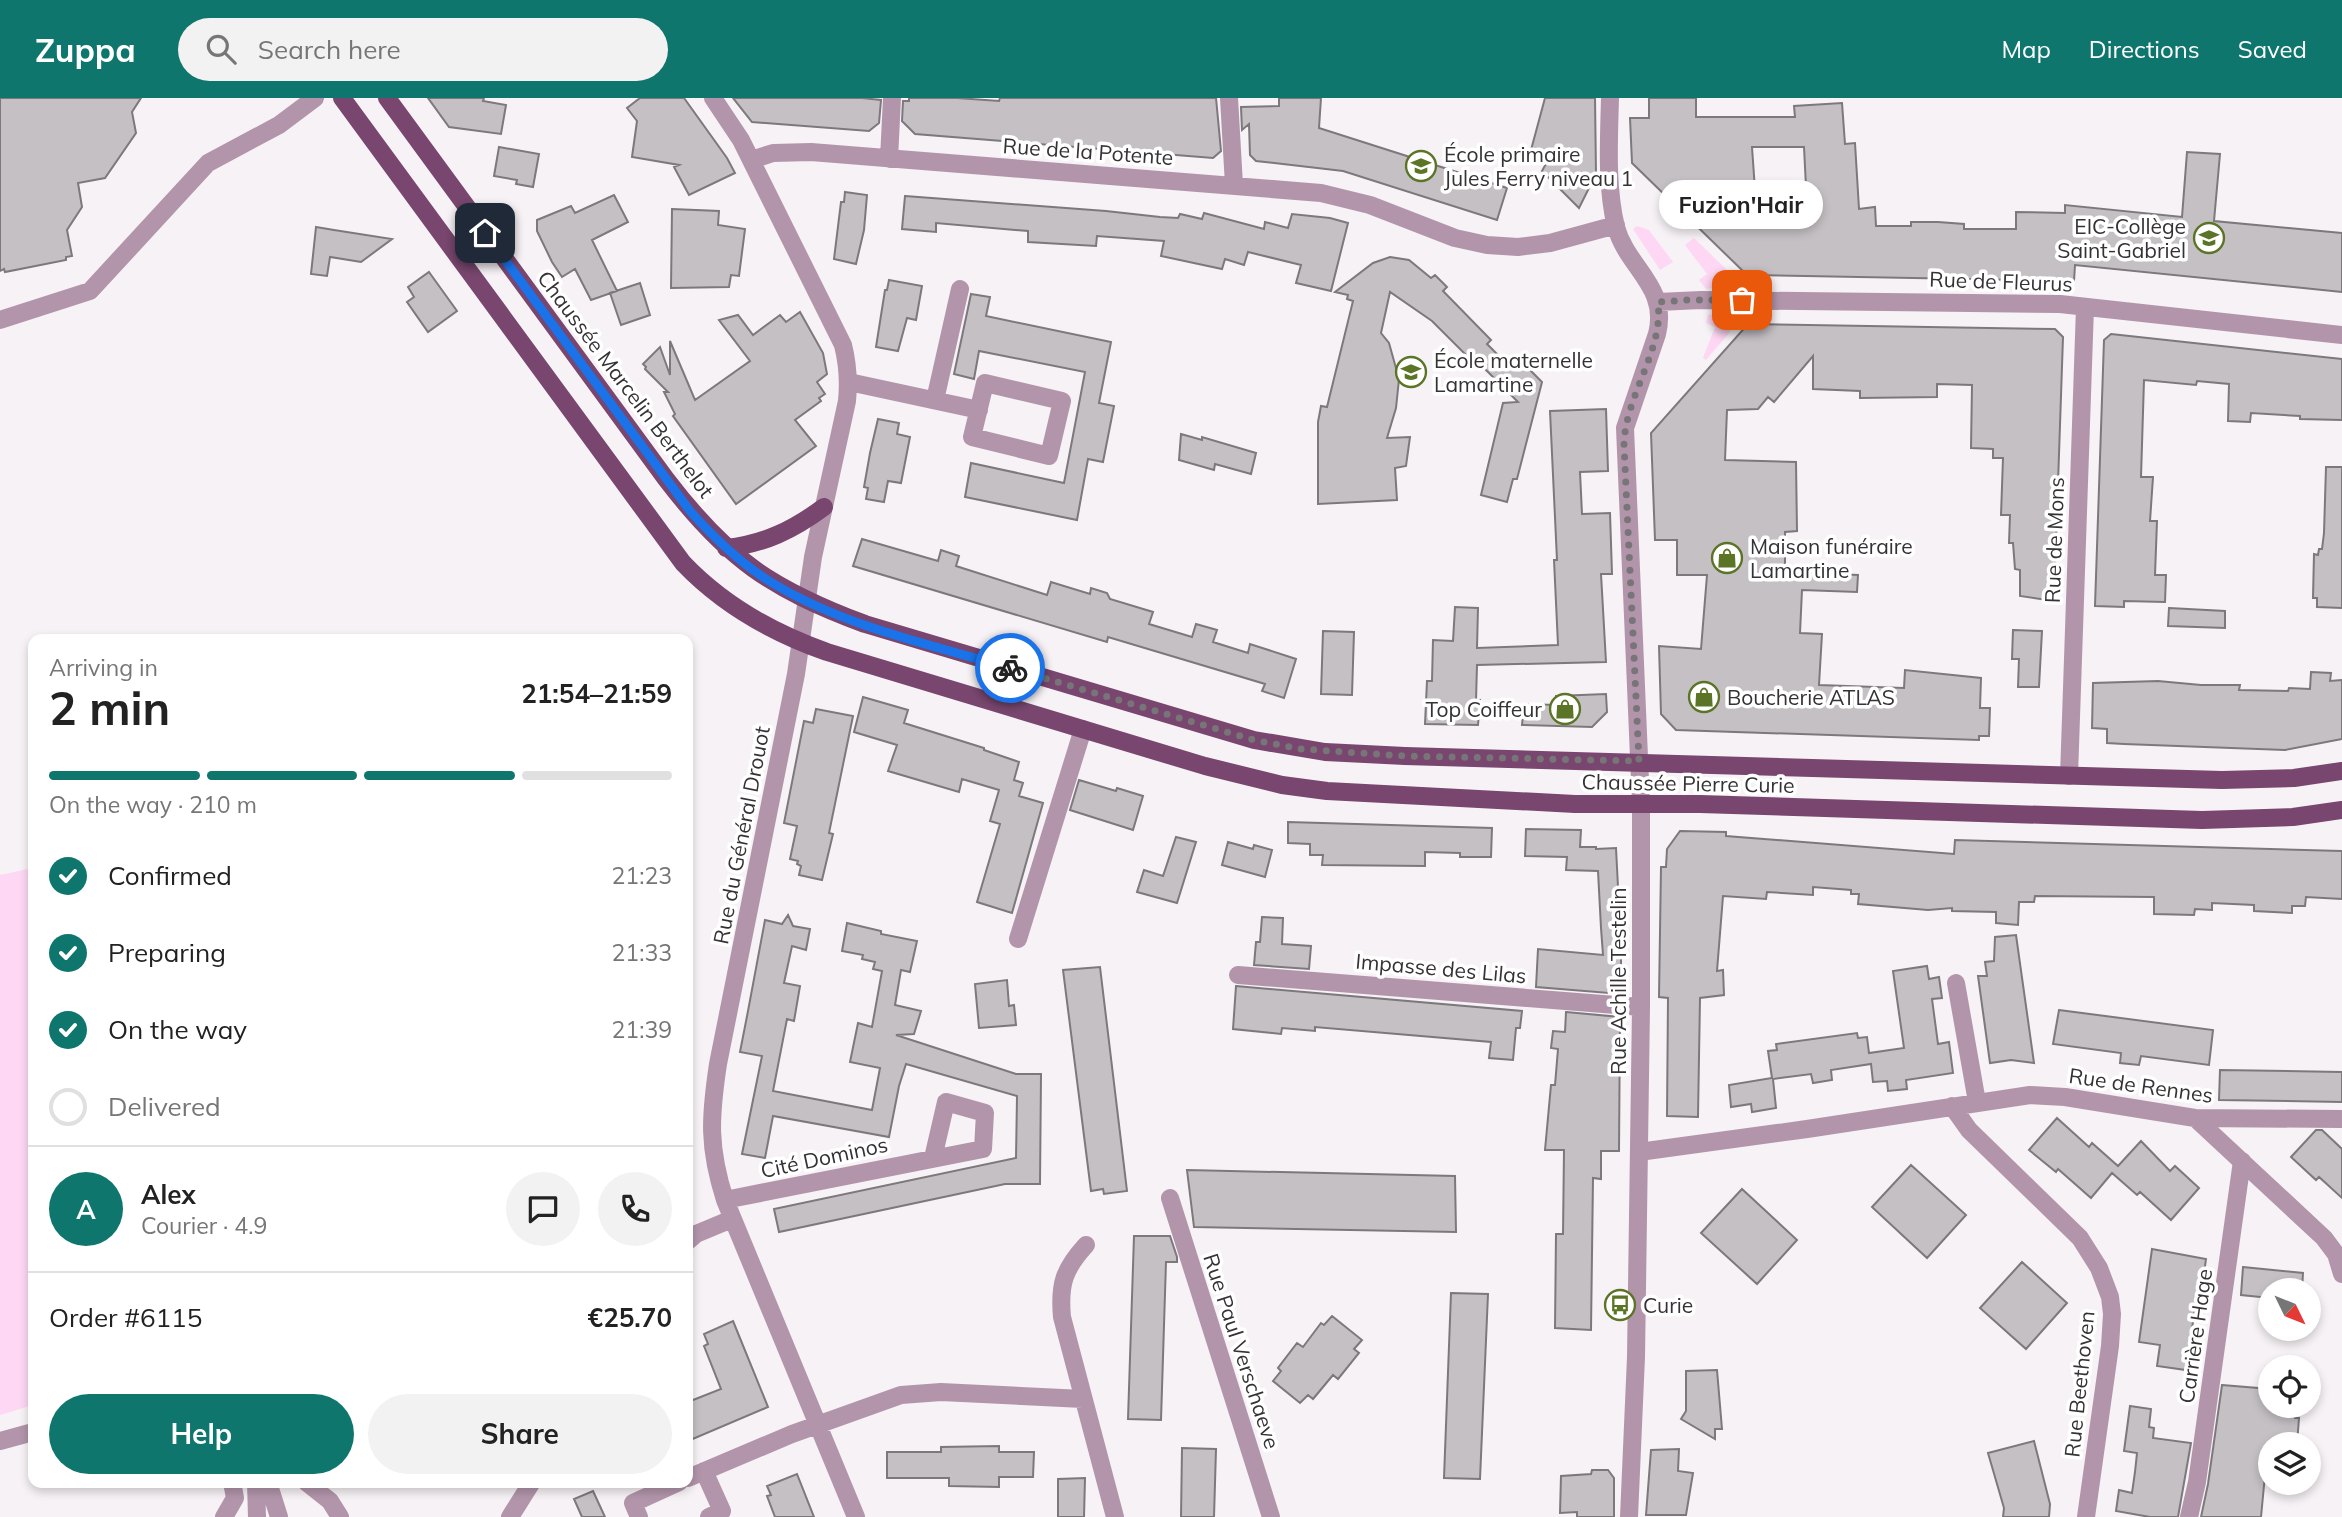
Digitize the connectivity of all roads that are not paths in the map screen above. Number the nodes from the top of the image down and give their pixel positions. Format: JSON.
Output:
{"nodes":[{"id":1,"x":315,"y":98,"type":"edge"},
{"id":2,"x":342,"y":98,"type":"edge"},
{"id":3,"x":387,"y":98,"type":"edge"},
{"id":4,"x":713,"y":98,"type":"edge"},
{"id":5,"x":892,"y":98,"type":"edge"},
{"id":6,"x":1229,"y":98,"type":"edge"},
{"id":7,"x":1611,"y":98,"type":"edge"},
{"id":8,"x":889,"y":159,"type":"junction"},
{"id":9,"x":751,"y":160,"type":"junction"},
{"id":10,"x":1234,"y":185,"type":"junction"},
{"id":11,"x":1616,"y":225,"type":"junction"},
{"id":12,"x":960,"y":289,"type":"dead end"},
{"id":13,"x":1658,"y":302,"type":"junction"},
{"id":14,"x":2085,"y":307,"type":"junction"},
{"id":15,"x":0,"y":320,"type":"edge"},
{"id":16,"x":2342,"y":335,"type":"edge"},
{"id":17,"x":849,"y":382,"type":"junction"},
{"id":18,"x":935,"y":400,"type":"junction"},
{"id":19,"x":979,"y":410,"type":"junction"},
{"id":20,"x":824,"y":507,"type":"junction"},
{"id":21,"x":726,"y":548,"type":"junction"},
{"id":22,"x":807,"y":601,"type":"junction"},
{"id":23,"x":801,"y":643,"type":"junction"},
{"id":24,"x":1083,"y":729,"type":"junction"},
{"id":25,"x":1639,"y":761,"type":"junction"},
{"id":26,"x":2342,"y":771,"type":"edge"},
{"id":27,"x":2069,"y":776,"type":"junction"},
{"id":28,"x":1641,"y":804,"type":"junction"},
{"id":29,"x":2342,"y":810,"type":"edge"},
{"id":30,"x":1018,"y":939,"type":"dead end"},
{"id":31,"x":1238,"y":975,"type":"dead end"},
{"id":32,"x":1956,"y":983,"type":"dead end"},
{"id":33,"x":1641,"y":1007,"type":"junction"},
{"id":34,"x":1977,"y":1102,"type":"junction"},
{"id":35,"x":1952,"y":1106,"type":"junction"},
{"id":36,"x":2195,"y":1118,"type":"junction"},
{"id":37,"x":2342,"y":1119,"type":"edge"},
{"id":38,"x":1639,"y":1152,"type":"junction"},
{"id":39,"x":933,"y":1158,"type":"dead end"},
{"id":40,"x":2242,"y":1161,"type":"junction"},
{"id":41,"x":1170,"y":1198,"type":"dead end"},
{"id":42,"x":725,"y":1200,"type":"junction"},
{"id":43,"x":732,"y":1219,"type":"junction"},
{"id":44,"x":693,"y":1237,"type":"edge"},
{"id":45,"x":1086,"y":1245,"type":"dead end"},
{"id":46,"x":2342,"y":1274,"type":"edge"},
{"id":47,"x":1083,"y":1399,"type":"junction"},
{"id":48,"x":818,"y":1424,"type":"junction"},
{"id":49,"x":28,"y":1434,"type":"edge"},
{"id":50,"x":0,"y":1441,"type":"edge"},
{"id":51,"x":696,"y":1475,"type":"edge"},
{"id":52,"x":233,"y":1488,"type":"edge"},
{"id":53,"x":256,"y":1488,"type":"edge"},
{"id":54,"x":270,"y":1488,"type":"edge"},
{"id":55,"x":314,"y":1488,"type":"edge"},
{"id":56,"x":528,"y":1488,"type":"edge"},
{"id":57,"x":666,"y":1488,"type":"edge"},
{"id":58,"x":224,"y":1517,"type":"edge"},
{"id":59,"x":257,"y":1517,"type":"edge"},
{"id":60,"x":279,"y":1517,"type":"edge"},
{"id":61,"x":340,"y":1517,"type":"edge"},
{"id":62,"x":510,"y":1517,"type":"edge"},
{"id":63,"x":639,"y":1517,"type":"edge"},
{"id":64,"x":709,"y":1517,"type":"edge"},
{"id":65,"x":856,"y":1517,"type":"edge"},
{"id":66,"x":1115,"y":1517,"type":"edge"},
{"id":67,"x":1271,"y":1517,"type":"edge"},
{"id":68,"x":1629,"y":1517,"type":"edge"},
{"id":69,"x":2086,"y":1517,"type":"edge"},
{"id":70,"x":2189,"y":1517,"type":"edge"}],
"edges":[{"from":1,"to":15,"type":"street"},
{"from":2,"to":23,"type":"main road"},
{"from":3,"to":21,"type":"main road","name":"Chaussée Marcelin Berthelot"},
{"from":4,"to":9,"type":"street"},
{"from":5,"to":8,"type":"street"},
{"from":6,"to":10,"type":"street"},
{"from":7,"to":11,"type":"street"},
{"from":8,"to":9,"type":"street","name":"Rue de la Potente"},
{"from":8,"to":10,"type":"street","name":"Rue de la Potente"},
{"from":9,"to":17,"type":"street","name":"Rue du Général Drouot"},
{"from":10,"to":11,"type":"street","name":"Rue de la Potente"},
{"from":11,"to":13,"type":"street"},
{"from":12,"to":18,"type":"street"},
{"from":13,"to":14,"type":"street","name":"Rue de Fleurus"},
{"from":13,"to":25,"type":"street","name":"Rue Achille Testelin"},
{"from":14,"to":16,"type":"street","name":"Rue de Fleurus"},
{"from":14,"to":27,"type":"street","name":"Rue de Mons"},
{"from":17,"to":18,"type":"street"},
{"from":17,"to":20,"type":"street","name":"Rue du Général Drouot"},
{"from":18,"to":19,"type":"street"},
{"from":19,"to":19,"type":"street"},
{"from":20,"to":21,"type":"main road"},
{"from":20,"to":22,"type":"street","name":"Rue du Général Drouot"},
{"from":21,"to":22,"type":"main road","name":"Chaussée Marcelin Berthelot"},
{"from":22,"to":23,"type":"street","name":"Rue du Général Drouot"},
{"from":22,"to":25,"type":"main road","name":"Chaussée Pierre Curie"},
{"from":23,"to":24,"type":"main road","name":"Chaussée Pierre Curie"},
{"from":23,"to":42,"type":"street","name":"Rue du Général Drouot"},
{"from":24,"to":28,"type":"main road","name":"Chaussée Pierre Curie"},
{"from":24,"to":30,"type":"street"},
{"from":25,"to":27,"type":"main road","name":"Chaussée Pierre Curie"},
{"from":25,"to":28,"type":"street","name":"Rue Achille Testelin"},
{"from":26,"to":27,"type":"main road","name":"Chaussée Pierre Curie"},
{"from":28,"to":29,"type":"main road","name":"Chaussée Pierre Curie"},
{"from":28,"to":33,"type":"street","name":"Rue Achille Testelin"},
{"from":31,"to":33,"type":"street","name":"Impasse des Lilas"},
{"from":32,"to":34,"type":"street"},
{"from":33,"to":38,"type":"street","name":"Rue Achille Testelin"},
{"from":34,"to":35,"type":"street","name":"Rue de Rennes"},
{"from":34,"to":36,"type":"street","name":"Rue de Rennes"},
{"from":35,"to":38,"type":"street","name":"Rue de Rennes"},
{"from":35,"to":69,"type":"street","name":"Rue Beethoven"},
{"from":36,"to":37,"type":"street","name":"Rue de Rennes"},
{"from":36,"to":40,"type":"street"},
{"from":38,"to":68,"type":"street","name":"Rue Achille Testelin"},
{"from":39,"to":42,"type":"street","name":"Cité Dominos"},
{"from":40,"to":46,"type":"street"},
{"from":40,"to":70,"type":"street","name":"Carrière Hage"},
{"from":41,"to":67,"type":"street","name":"Rue Paul Verschaeve"},
{"from":42,"to":43,"type":"street","name":"Rue du Général Drouot"},
{"from":43,"to":44,"type":"street"},
{"from":43,"to":48,"type":"street","name":"Rue du Général Drouot"},
{"from":45,"to":47,"type":"street"},
{"from":47,"to":48,"type":"street"},
{"from":47,"to":66,"type":"street"},
{"from":48,"to":51,"type":"street"},
{"from":48,"to":65,"type":"street","name":"Rue du Général Drouot"},
{"from":49,"to":50,"type":"street"},
{"from":51,"to":64,"type":"street"},
{"from":52,"to":58,"type":"street"},
{"from":53,"to":59,"type":"street"},
{"from":54,"to":60,"type":"street"},
{"from":55,"to":61,"type":"street"},
{"from":56,"to":62,"type":"street"},
{"from":57,"to":63,"type":"street"}]}
